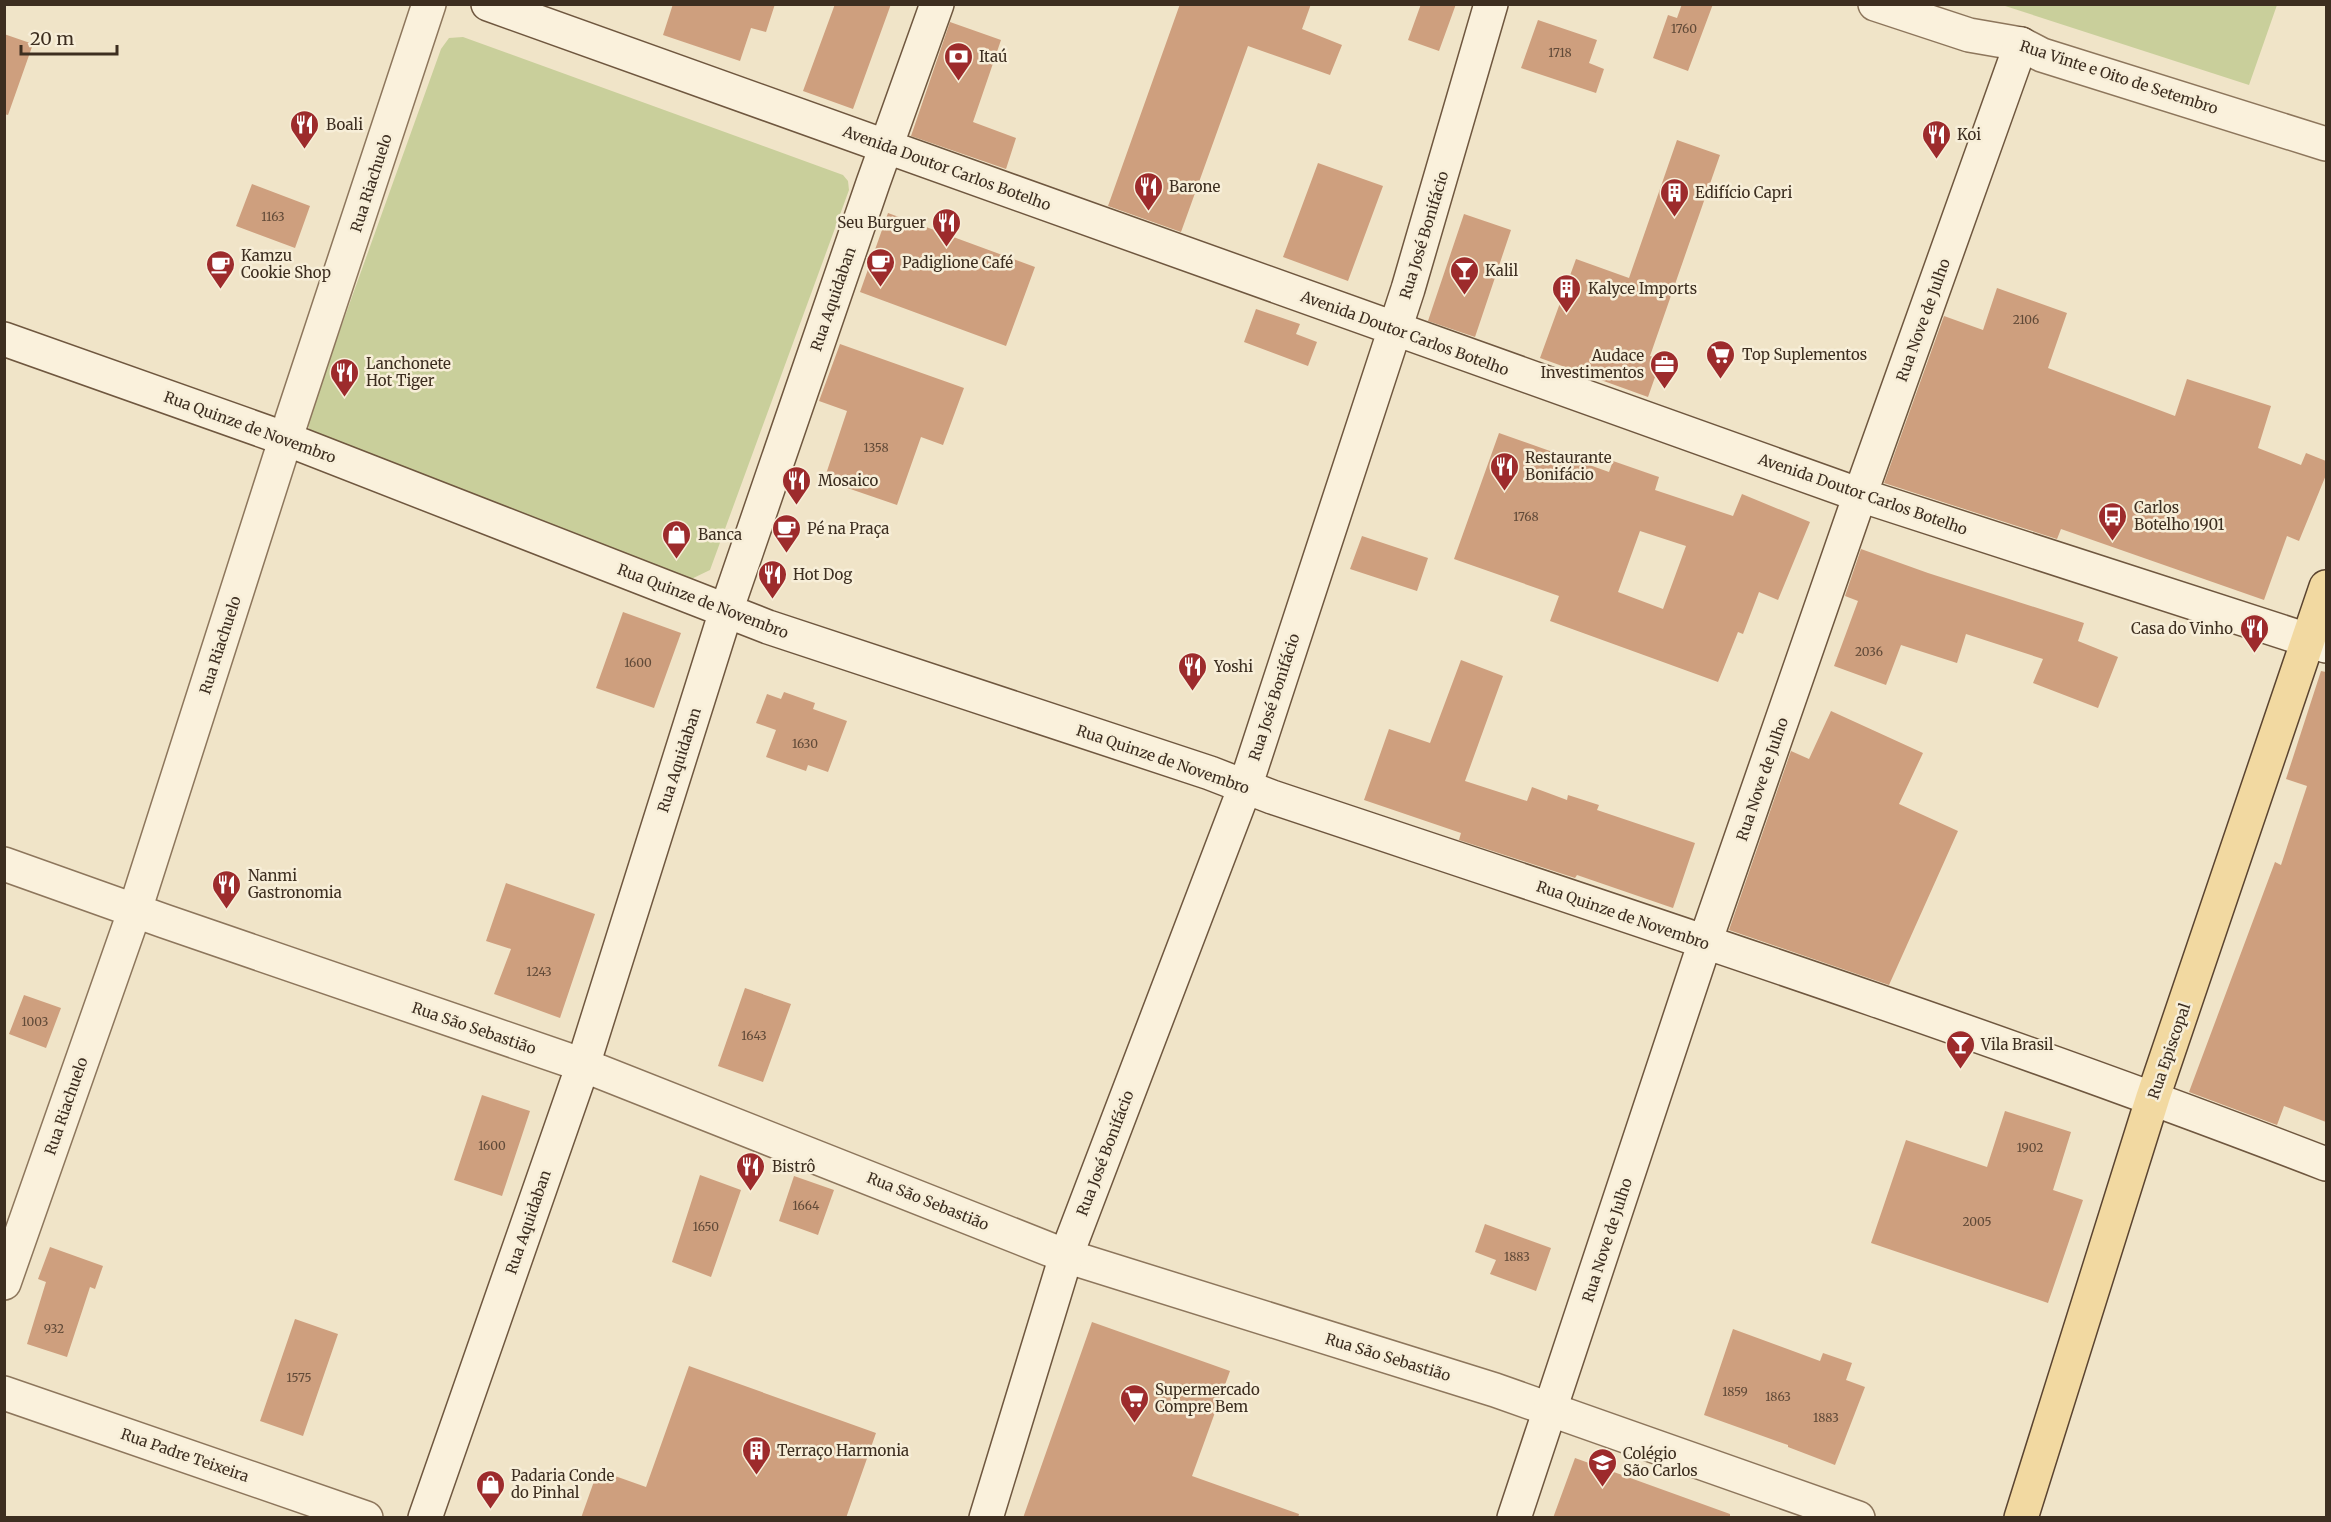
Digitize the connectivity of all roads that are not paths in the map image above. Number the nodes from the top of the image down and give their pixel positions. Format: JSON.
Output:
{"nodes":[{"id":1,"x":429,"y":4,"type":"edge"},
{"id":2,"x":488,"y":4,"type":"edge"},
{"id":3,"x":937,"y":4,"type":"edge"},
{"id":4,"x":1491,"y":4,"type":"edge"},
{"id":5,"x":1875,"y":4,"type":"edge"},
{"id":6,"x":2021,"y":44,"type":"junction"},
{"id":7,"x":2326,"y":144,"type":"edge"},
{"id":8,"x":886,"y":146,"type":"junction"},
{"id":9,"x":1394,"y":330,"type":"junction"},
{"id":10,"x":4,"y":339,"type":"edge"},
{"id":11,"x":286,"y":439,"type":"junction"},
{"id":12,"x":1860,"y":495,"type":"junction"},
{"id":13,"x":2326,"y":587,"type":"edge"},
{"id":14,"x":726,"y":611,"type":"junction"},
{"id":15,"x":2317,"y":643,"type":"edge"},
{"id":16,"x":1245,"y":787,"type":"junction"},
{"id":17,"x":4,"y":864,"type":"edge"},
{"id":18,"x":135,"y":910,"type":"junction"},
{"id":19,"x":1706,"y":942,"type":"junction"},
{"id":20,"x":583,"y":1065,"type":"junction"},
{"id":21,"x":2153,"y":1097,"type":"junction"},
{"id":22,"x":2326,"y":1164,"type":"edge"},
{"id":23,"x":1066,"y":1256,"type":"junction"},
{"id":24,"x":4,"y":1283,"type":"edge"},
{"id":25,"x":4,"y":1393,"type":"edge"},
{"id":26,"x":1551,"y":1410,"type":"junction"},
{"id":27,"x":366,"y":1518,"type":"edge"},
{"id":28,"x":426,"y":1518,"type":"edge"},
{"id":29,"x":986,"y":1518,"type":"edge"},
{"id":30,"x":1514,"y":1518,"type":"edge"},
{"id":31,"x":1858,"y":1518,"type":"edge"},
{"id":32,"x":2021,"y":1518,"type":"edge"}],
"edges":[{"from":1,"to":11,"type":"main road","name":"Rua Riachuelo"},
{"from":2,"to":8,"type":"main road","name":"Avenida Doutor Carlos Botelho"},
{"from":3,"to":8,"type":"main road","name":"Rua Aquidaban"},
{"from":4,"to":9,"type":"main road","name":"Rua José Bonifácio"},
{"from":5,"to":6,"type":"main road","name":"Rua Vinte e Oito de Setembro"},
{"from":6,"to":7,"type":"main road","name":"Rua Vinte e Oito de Setembro"},
{"from":6,"to":12,"type":"main road","name":"Rua Nove de Julho"},
{"from":8,"to":9,"type":"main road","name":"Avenida Doutor Carlos Botelho"},
{"from":8,"to":14,"type":"main road","name":"Rua Aquidaban"},
{"from":9,"to":12,"type":"main road","name":"Avenida Doutor Carlos Botelho"},
{"from":9,"to":16,"type":"main road","name":"Rua José Bonifácio"},
{"from":10,"to":11,"type":"main road","name":"Rua Quinze de Novembro"},
{"from":11,"to":14,"type":"main road","name":"Rua Quinze de Novembro"},
{"from":11,"to":18,"type":"main road","name":"Rua Riachuelo"},
{"from":12,"to":15,"type":"main road","name":"Avenida Doutor Carlos Botelho"},
{"from":12,"to":19,"type":"main road","name":"Rua Nove de Julho"},
{"from":13,"to":15,"type":"main road","name":"Rua Episcopal"},
{"from":14,"to":16,"type":"main road","name":"Rua Quinze de Novembro"},
{"from":14,"to":20,"type":"main road","name":"Rua Aquidaban"},
{"from":15,"to":21,"type":"main road","name":"Rua Episcopal"},
{"from":16,"to":19,"type":"main road","name":"Rua Quinze de Novembro"},
{"from":16,"to":23,"type":"main road","name":"Rua José Bonifácio"},
{"from":17,"to":18,"type":"main road","name":"Rua São Sebastião"},
{"from":18,"to":20,"type":"main road","name":"Rua São Sebastião"},
{"from":18,"to":24,"type":"main road","name":"Rua Riachuelo"},
{"from":19,"to":21,"type":"main road","name":"Rua Quinze de Novembro"},
{"from":19,"to":26,"type":"main road","name":"Rua Nove de Julho"},
{"from":20,"to":23,"type":"main road","name":"Rua São Sebastião"},
{"from":20,"to":28,"type":"main road","name":"Rua Aquidaban"},
{"from":21,"to":22,"type":"main road","name":"Rua Quinze de Novembro"},
{"from":21,"to":32,"type":"main road","name":"Rua Episcopal"},
{"from":23,"to":26,"type":"main road","name":"Rua São Sebastião"},
{"from":23,"to":29,"type":"main road","name":"Rua José Bonifácio"},
{"from":25,"to":27,"type":"main road","name":"Rua Padre Teixeira"},
{"from":26,"to":30,"type":"main road","name":"Rua Nove de Julho"},
{"from":26,"to":31,"type":"main road","name":"Rua São Sebastião"}]}
